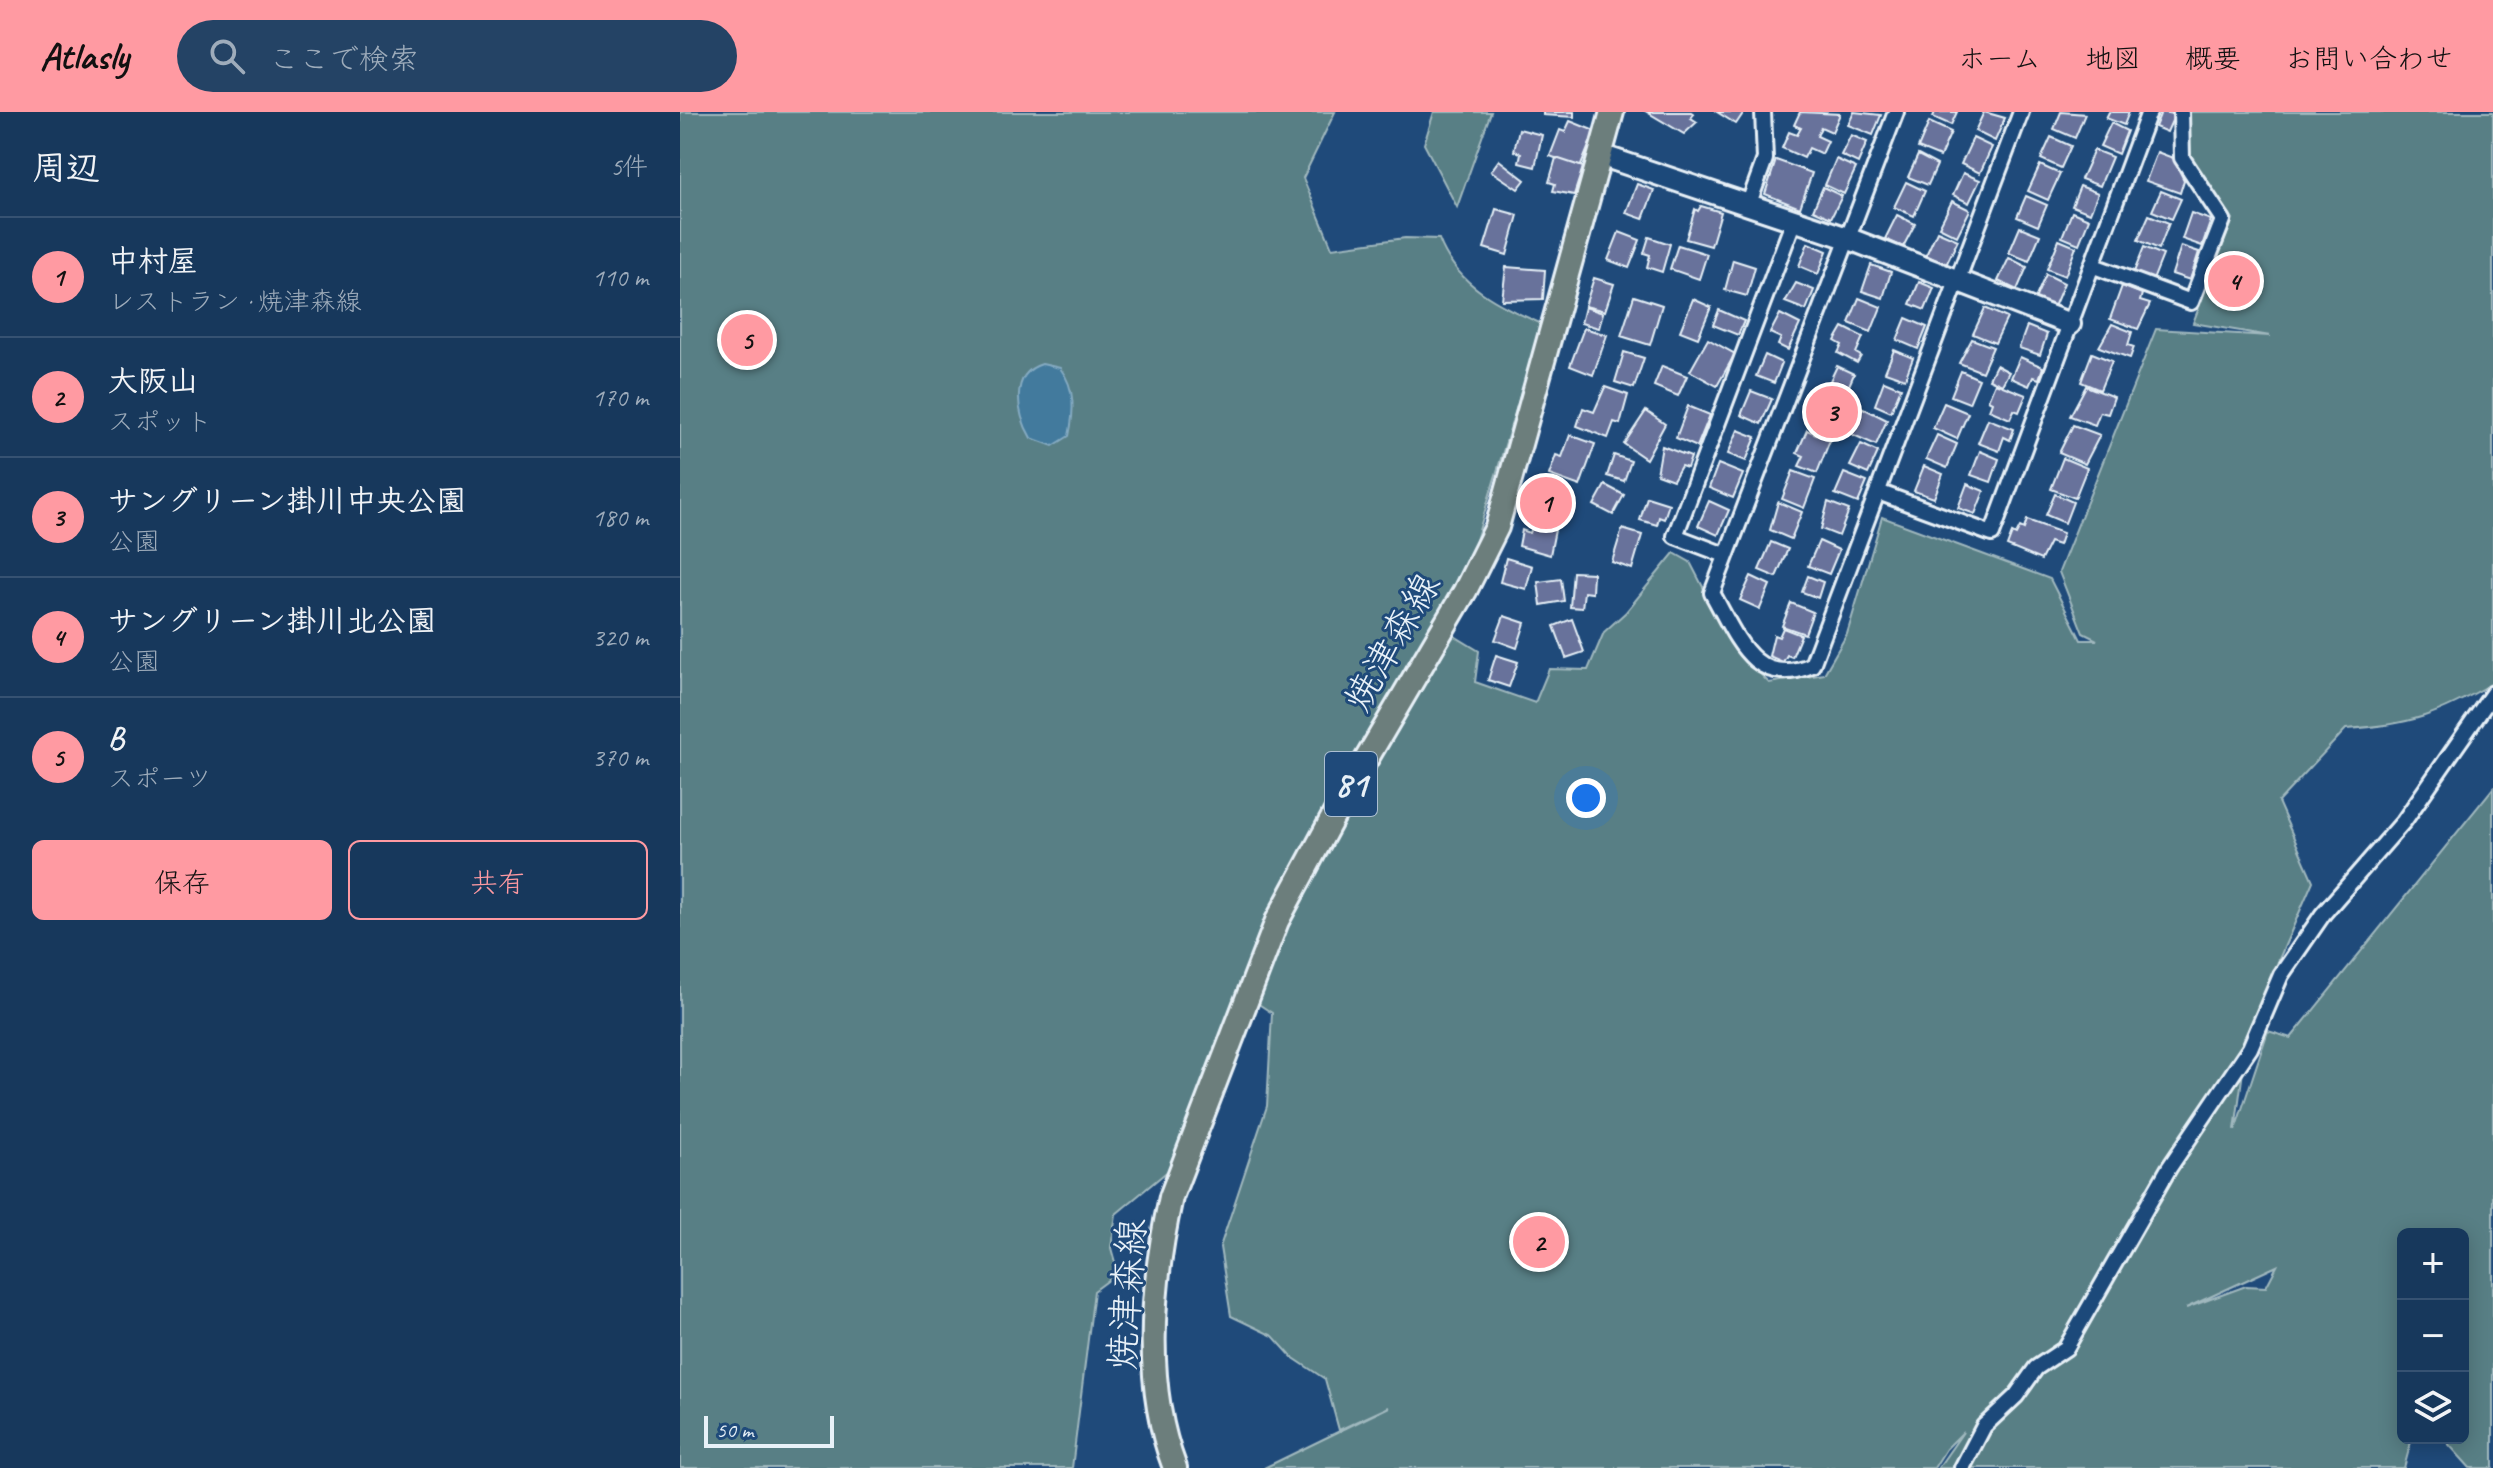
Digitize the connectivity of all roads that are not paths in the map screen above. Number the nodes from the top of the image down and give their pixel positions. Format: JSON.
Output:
{"nodes":[{"id":1,"x":1612,"y":112,"type":"edge"},
{"id":2,"x":1763,"y":112,"type":"edge"},
{"id":3,"x":1896,"y":112,"type":"edge"},
{"id":4,"x":2021,"y":112,"type":"edge"},
{"id":5,"x":2149,"y":112,"type":"edge"},
{"id":6,"x":2181,"y":112,"type":"edge"},
{"id":7,"x":1600,"y":155,"type":"junction"},
{"id":8,"x":1749,"y":203,"type":"junction"},
{"id":9,"x":1794,"y":220,"type":"junction"},
{"id":10,"x":1847,"y":238,"type":"junction"},
{"id":11,"x":2094,"y":266,"type":"junction"},
{"id":12,"x":1957,"y":279,"type":"junction"},
{"id":13,"x":2070,"y":324,"type":"junction"},
{"id":14,"x":1878,"y":492,"type":"junction"},
{"id":15,"x":1725,"y":555,"type":"junction"},
{"id":16,"x":2493,"y":693,"type":"edge"},
{"id":17,"x":1175,"y":1468,"type":"edge"},
{"id":18,"x":1962,"y":1468,"type":"edge"}],
"edges":[{"from":1,"to":7,"type":"main road","name":"焼津森線","number":"81"},
{"from":2,"to":8,"type":"street"},
{"from":3,"to":10,"type":"street"},
{"from":4,"to":12,"type":"street"},
{"from":5,"to":11,"type":"street"},
{"from":6,"to":11,"type":"street"},
{"from":7,"to":8,"type":"street"},
{"from":7,"to":17,"type":"main road","name":"焼津森線","number":"81"},
{"from":8,"to":9,"type":"street"},
{"from":9,"to":10,"type":"street"},
{"from":9,"to":15,"type":"street"},
{"from":10,"to":12,"type":"street"},
{"from":10,"to":15,"type":"street"},
{"from":11,"to":13,"type":"street"},
{"from":12,"to":13,"type":"street"},
{"from":12,"to":14,"type":"street"},
{"from":13,"to":14,"type":"street"},
{"from":14,"to":15,"type":"street"},
{"from":16,"to":18,"type":"street"}]}
